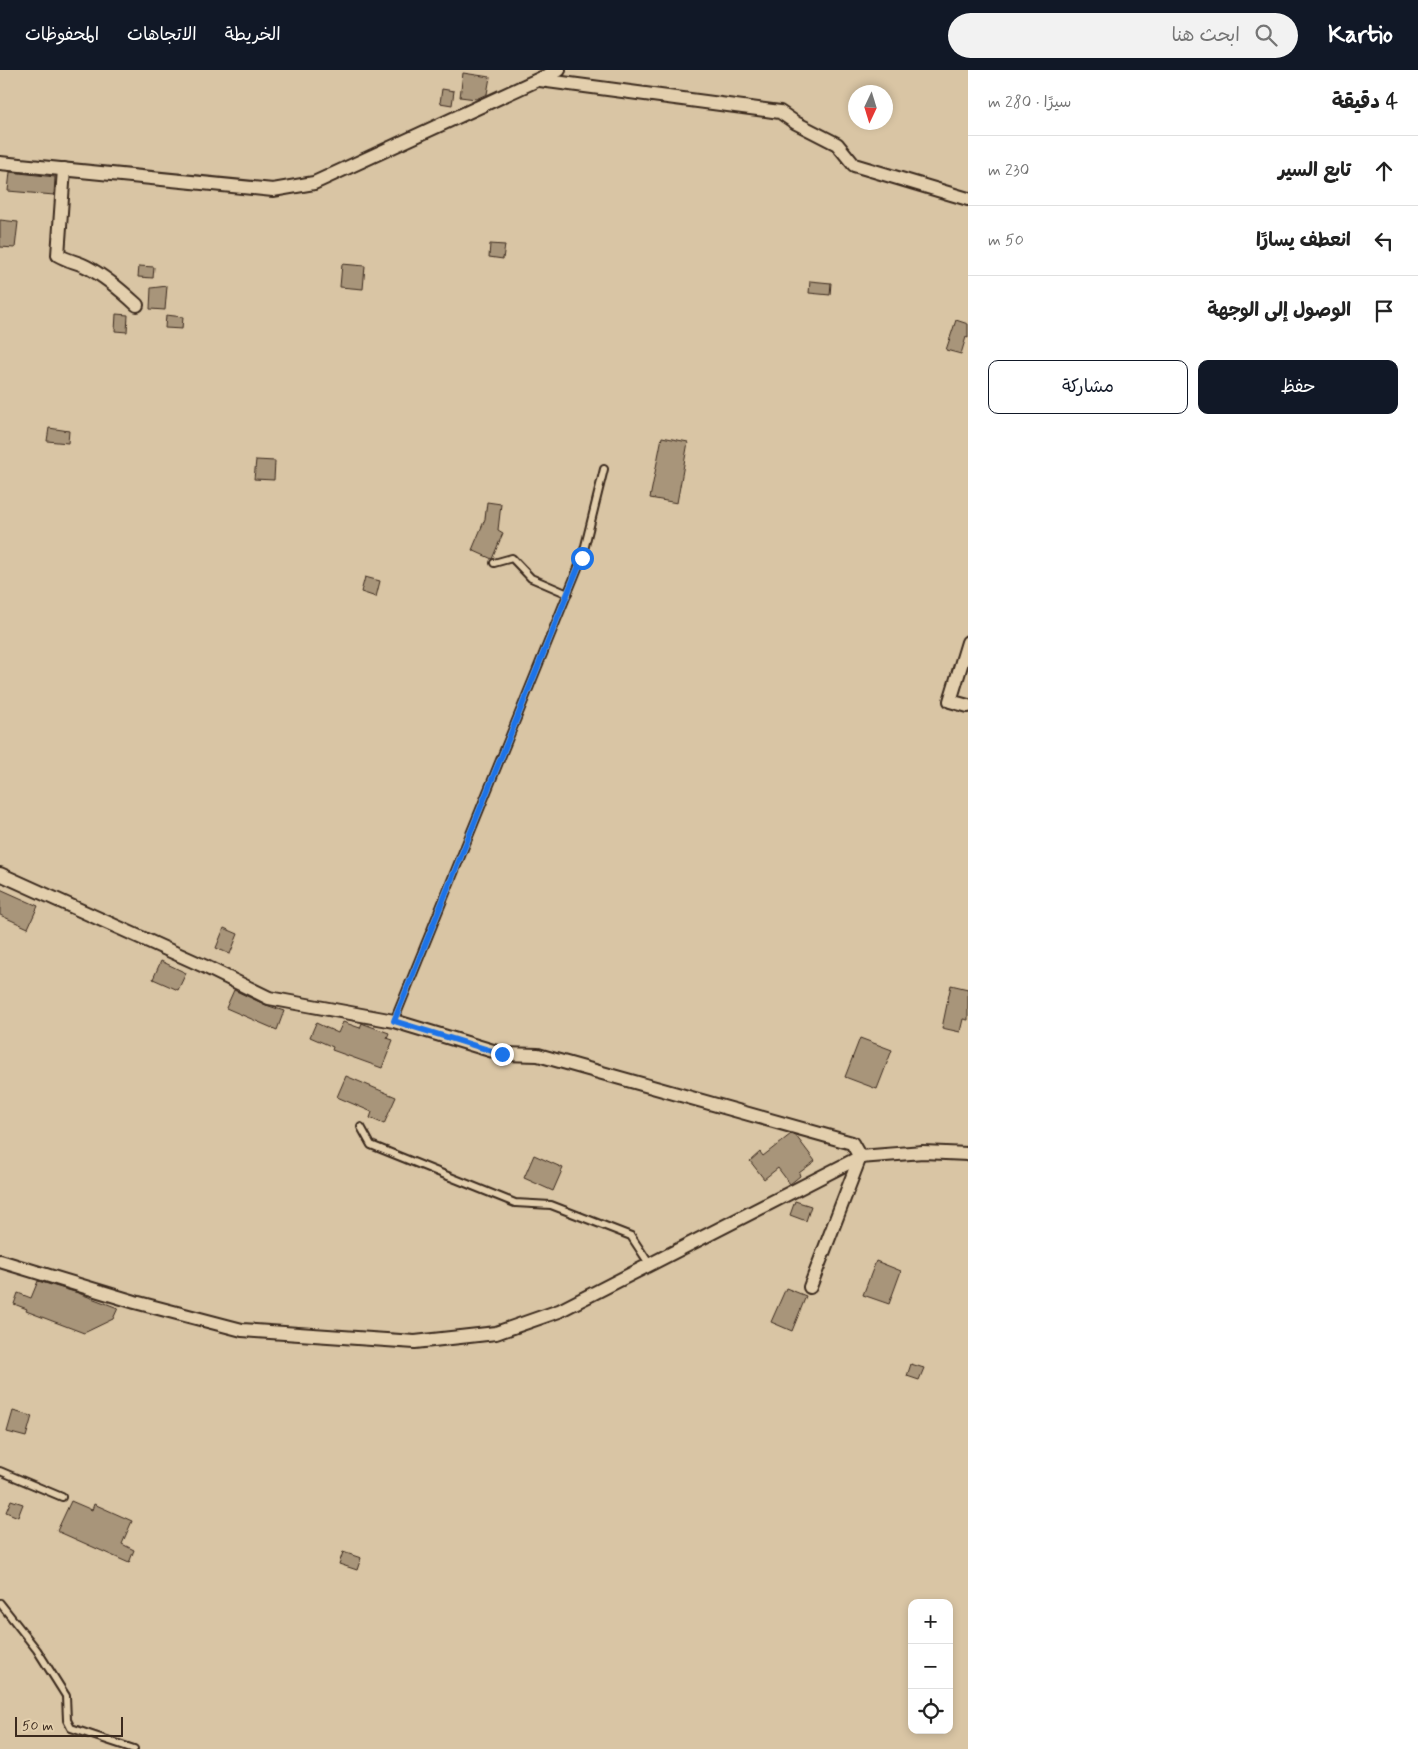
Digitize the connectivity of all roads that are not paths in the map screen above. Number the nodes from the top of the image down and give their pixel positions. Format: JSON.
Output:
{"nodes":[{"id":1,"x":559,"y":70,"type":"edge"},
{"id":2,"x":540,"y":80,"type":"junction"},
{"id":3,"x":0,"y":163,"type":"edge"},
{"id":4,"x":64,"y":169,"type":"junction"},
{"id":5,"x":968,"y":199,"type":"edge"},
{"id":6,"x":137,"y":305,"type":"dead end"},
{"id":7,"x":604,"y":470,"type":"dead end"},
{"id":8,"x":494,"y":563,"type":"dead end"},
{"id":9,"x":568,"y":594,"type":"junction"},
{"id":10,"x":968,"y":642,"type":"edge"},
{"id":11,"x":968,"y":706,"type":"edge"},
{"id":12,"x":0,"y":874,"type":"edge"},
{"id":13,"x":394,"y":1021,"type":"junction"},
{"id":14,"x":361,"y":1127,"type":"dead end"},
{"id":15,"x":968,"y":1154,"type":"edge"},
{"id":16,"x":860,"y":1157,"type":"junction"},
{"id":17,"x":0,"y":1260,"type":"edge"},
{"id":18,"x":650,"y":1265,"type":"junction"},
{"id":19,"x":810,"y":1287,"type":"dead end"},
{"id":20,"x":0,"y":1471,"type":"edge"},
{"id":21,"x":62,"y":1497,"type":"dead end"},
{"id":22,"x":0,"y":1603,"type":"edge"},
{"id":23,"x":134,"y":1749,"type":"edge"}],
"edges":[{"from":1,"to":2,"type":"street"},
{"from":2,"to":4,"type":"street"},
{"from":2,"to":5,"type":"street"},
{"from":3,"to":4,"type":"street"},
{"from":4,"to":6,"type":"street"},
{"from":7,"to":9,"type":"lane"},
{"from":8,"to":9,"type":"lane"},
{"from":9,"to":13,"type":"lane"},
{"from":10,"to":11,"type":"street"},
{"from":12,"to":13,"type":"street"},
{"from":13,"to":16,"type":"street"},
{"from":14,"to":18,"type":"lane"},
{"from":15,"to":16,"type":"street"},
{"from":16,"to":18,"type":"street"},
{"from":16,"to":19,"type":"street"},
{"from":17,"to":18,"type":"street"},
{"from":20,"to":21,"type":"lane"},
{"from":22,"to":23,"type":"lane"}]}
